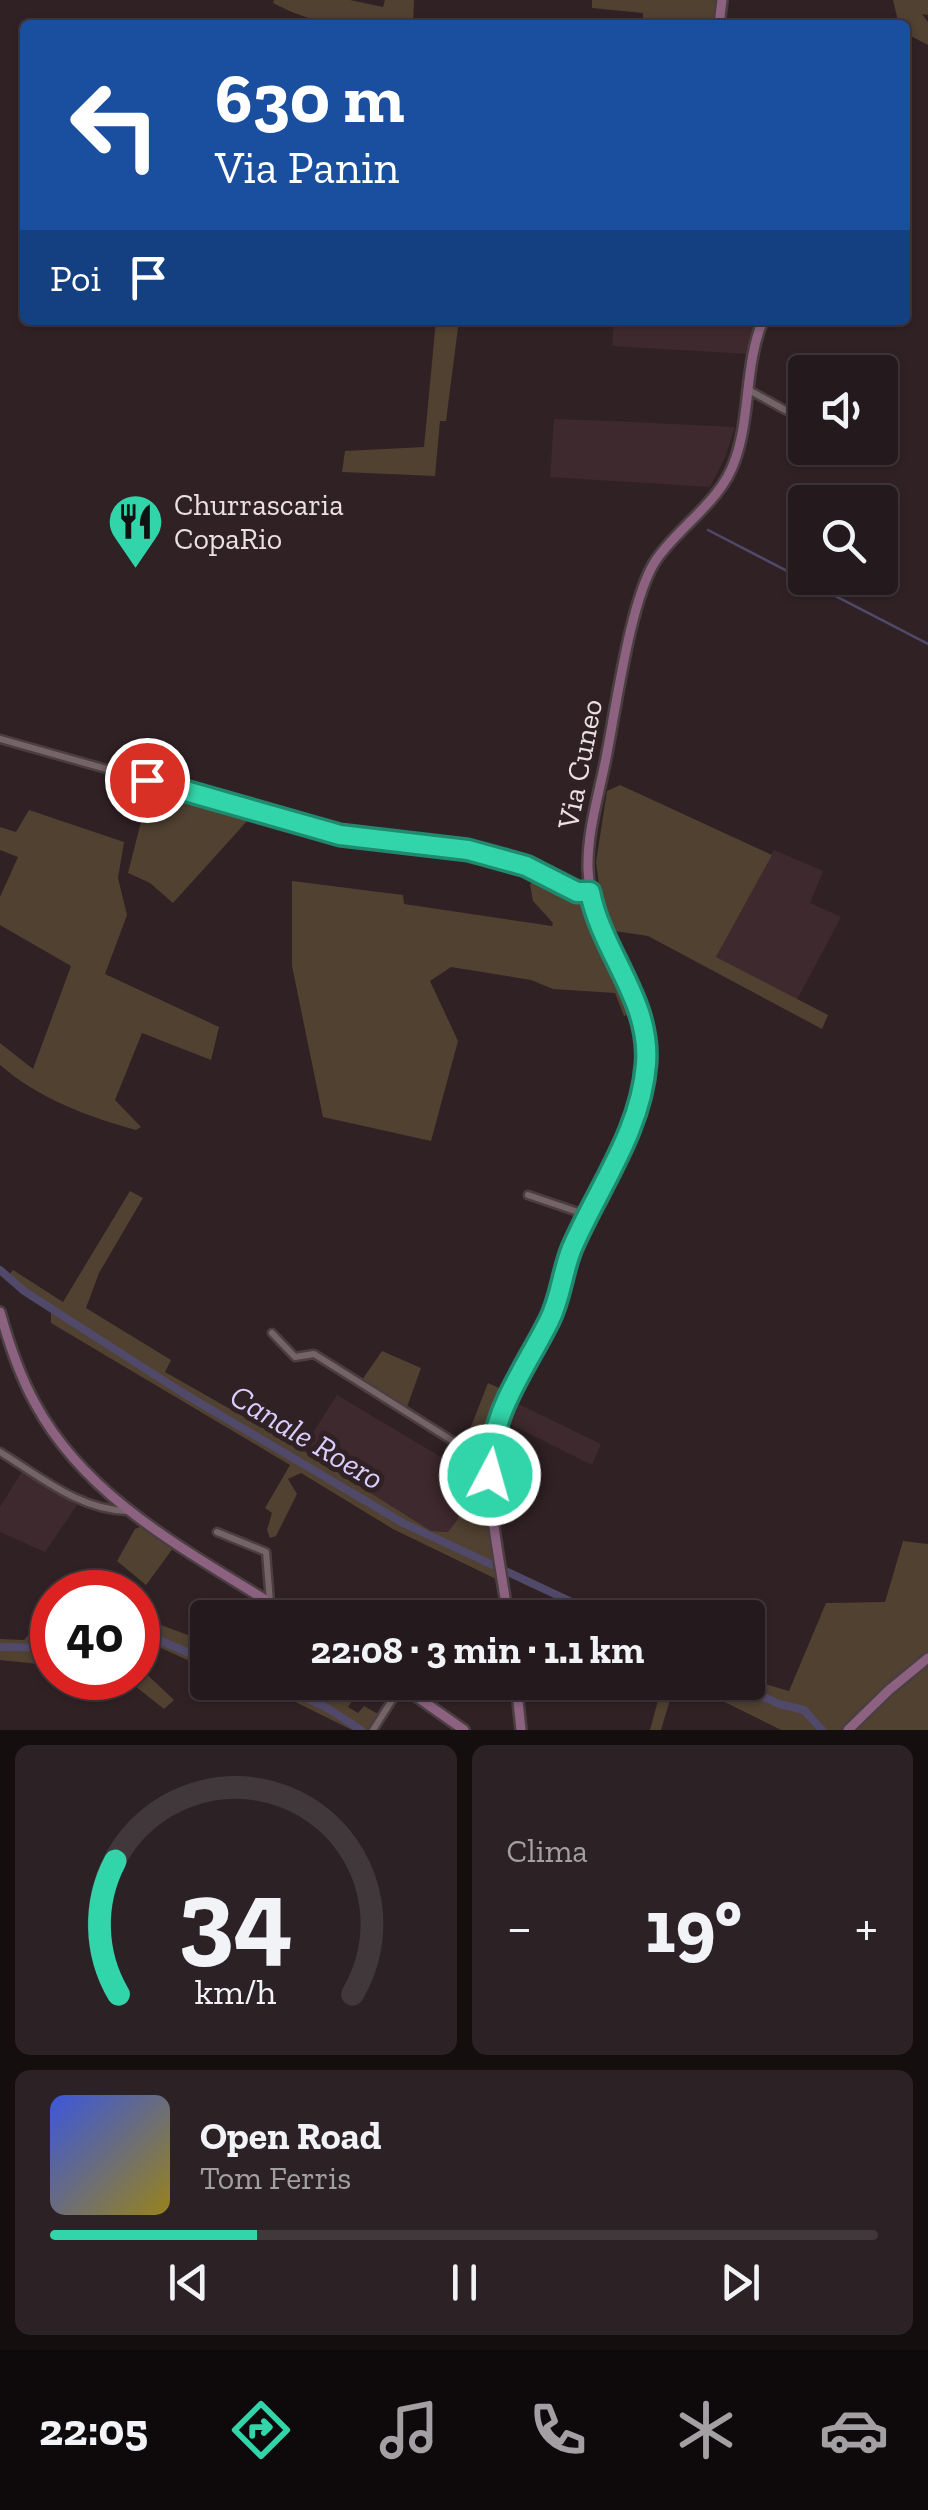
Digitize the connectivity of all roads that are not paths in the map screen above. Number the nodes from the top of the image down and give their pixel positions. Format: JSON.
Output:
{"nodes":[{"id":1,"x":761,"y":325,"type":"edge"},
{"id":2,"x":746,"y":389,"type":"junction"},
{"id":3,"x":788,"y":412,"type":"edge"},
{"id":4,"x":0,"y":740,"type":"edge"},
{"id":5,"x":590,"y":892,"type":"junction"},
{"id":6,"x":528,"y":1195,"type":"dead end"},
{"id":7,"x":591,"y":1210,"type":"junction"},
{"id":8,"x":578,"y":1212,"type":"junction"},
{"id":9,"x":584,"y":1225,"type":"junction"},
{"id":10,"x":0,"y":1312,"type":"edge"},
{"id":11,"x":272,"y":1332,"type":"dead end"},
{"id":12,"x":0,"y":1452,"type":"edge"},
{"id":13,"x":490,"y":1460,"type":"junction"},
{"id":14,"x":129,"y":1511,"type":"junction"},
{"id":15,"x":217,"y":1532,"type":"dead end"},
{"id":16,"x":267,"y":1600,"type":"edge"},
{"id":17,"x":270,"y":1600,"type":"edge"},
{"id":18,"x":506,"y":1600,"type":"edge"},
{"id":19,"x":928,"y":1658,"type":"edge"},
{"id":20,"x":888,"y":1690,"type":"junction"},
{"id":21,"x":390,"y":1700,"type":"edge"},
{"id":22,"x":422,"y":1700,"type":"edge"},
{"id":23,"x":518,"y":1700,"type":"edge"},
{"id":24,"x":374,"y":1730,"type":"edge"},
{"id":25,"x":464,"y":1730,"type":"edge"},
{"id":26,"x":521,"y":1730,"type":"edge"},
{"id":27,"x":844,"y":1730,"type":"edge"},
{"id":28,"x":856,"y":1730,"type":"edge"}],
"edges":[{"from":1,"to":2,"type":"street","name":"Via Cuneo"},
{"from":2,"to":3,"type":"street"},
{"from":2,"to":5,"type":"street","name":"Via Cuneo"},
{"from":4,"to":5,"type":"street"},
{"from":5,"to":7,"type":"street","name":"Via Cuneo"},
{"from":6,"to":8,"type":"street"},
{"from":7,"to":8,"type":"street"},
{"from":7,"to":9,"type":"street","name":"Via Cuneo"},
{"from":8,"to":9,"type":"street"},
{"from":9,"to":13,"type":"street","name":"Via Cuneo"},
{"from":10,"to":14,"type":"street"},
{"from":11,"to":13,"type":"street"},
{"from":12,"to":14,"type":"street"},
{"from":13,"to":18,"type":"street","name":"Via Cuneo"},
{"from":14,"to":16,"type":"street"},
{"from":15,"to":17,"type":"street"},
{"from":19,"to":20,"type":"street"},
{"from":20,"to":27,"type":"street"},
{"from":20,"to":28,"type":"street"},
{"from":21,"to":24,"type":"street"},
{"from":22,"to":25,"type":"street"},
{"from":23,"to":26,"type":"street"}]}
